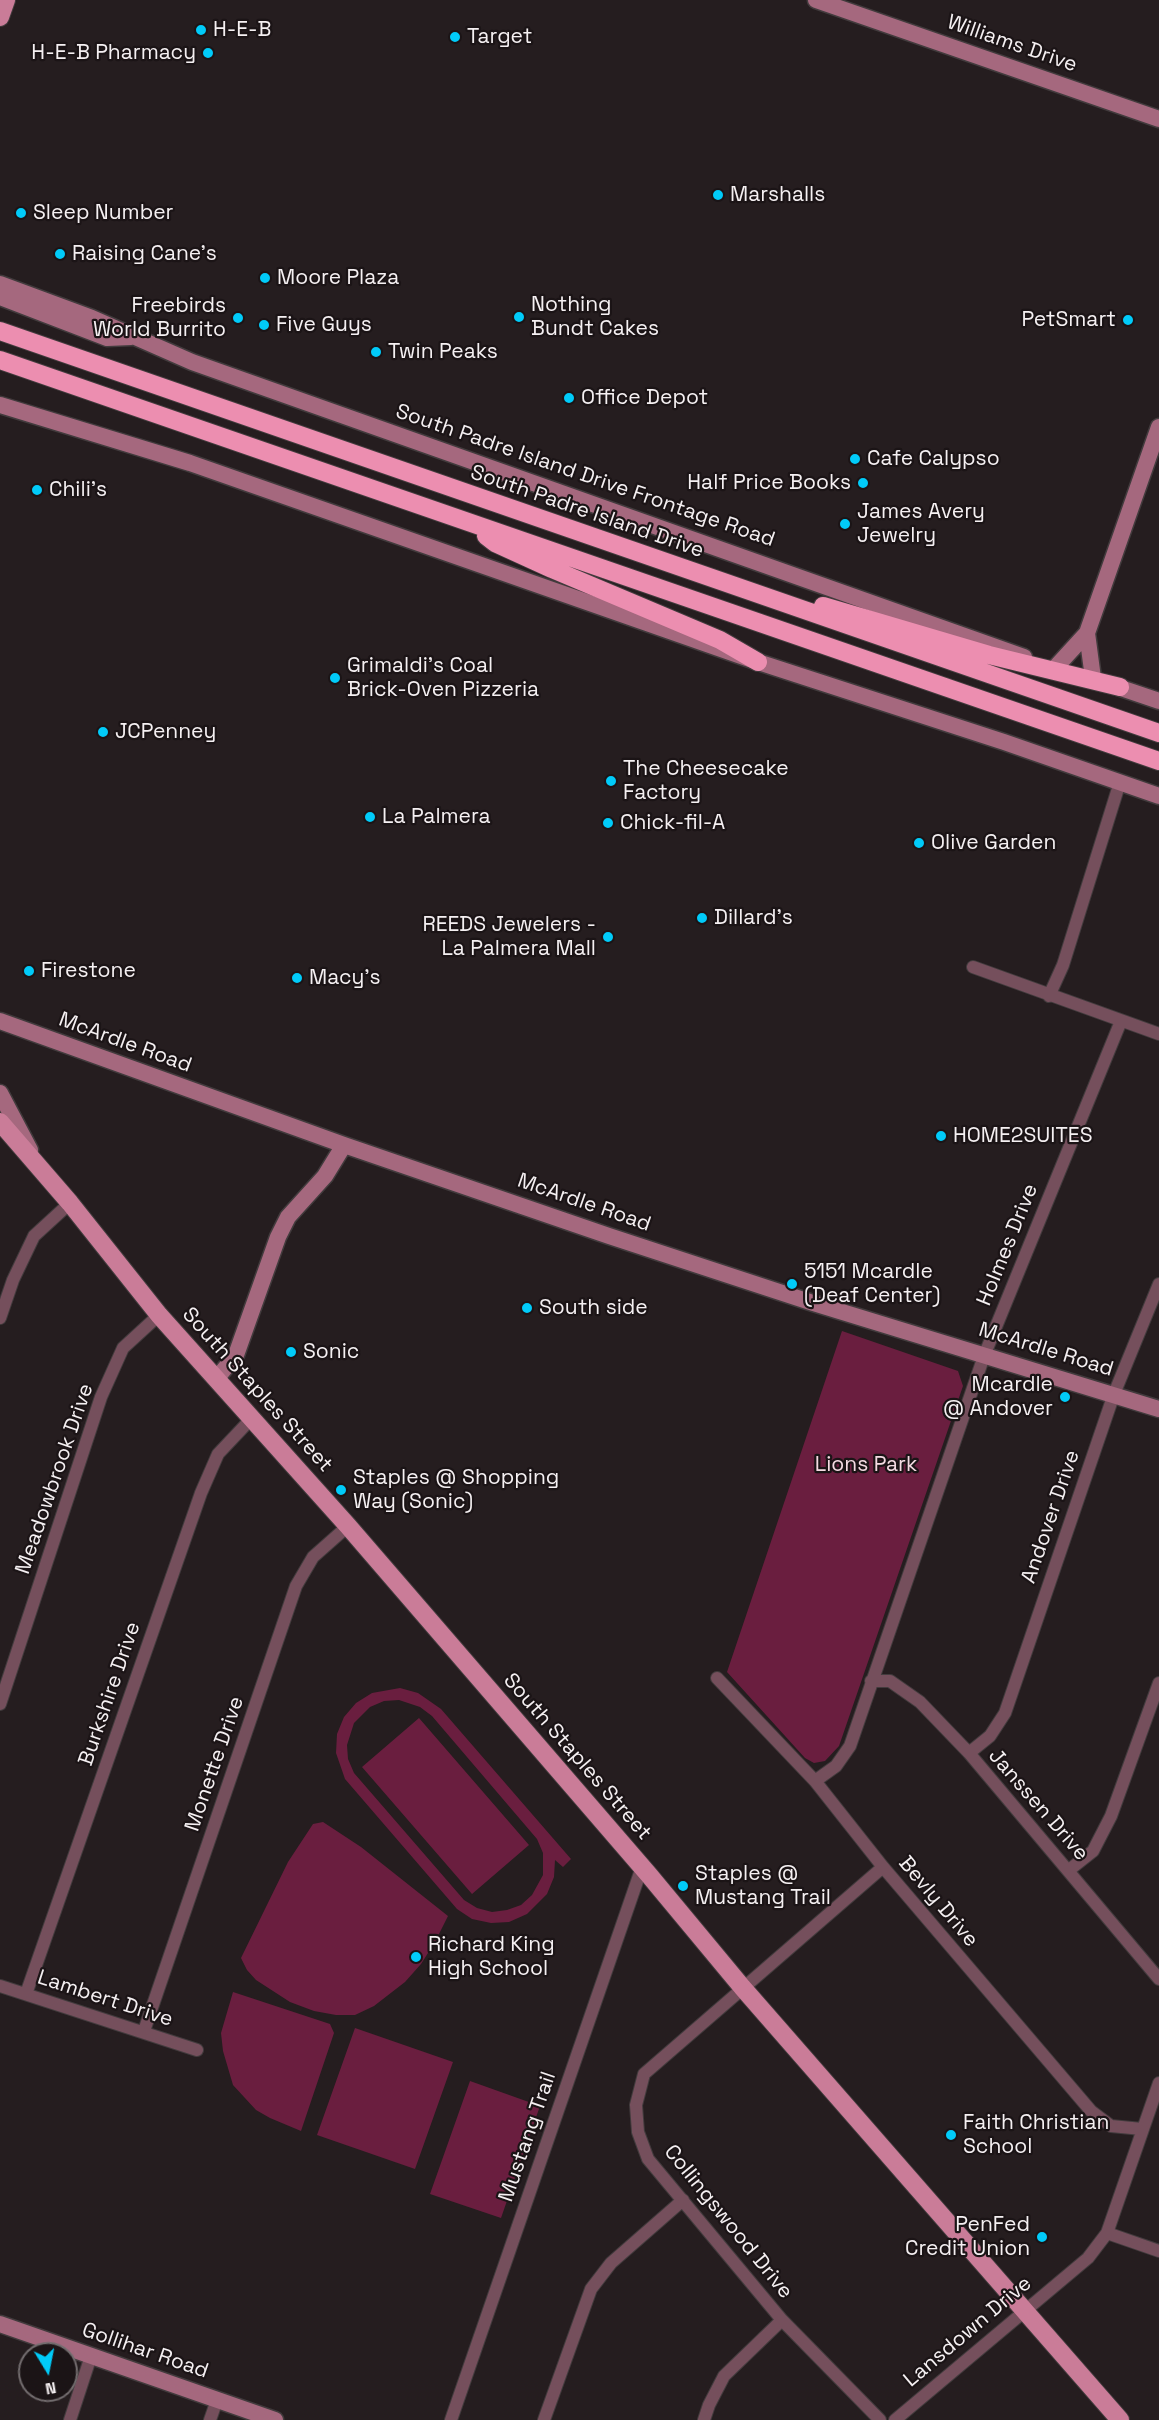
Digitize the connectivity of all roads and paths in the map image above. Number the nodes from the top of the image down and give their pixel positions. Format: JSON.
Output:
{"nodes":[{"id":1,"x":6,"y":0,"type":"edge"},
{"id":2,"x":816,"y":0,"type":"edge"},
{"id":3,"x":0,"y":17,"type":"edge"},
{"id":4,"x":1159,"y":119,"type":"edge"},
{"id":5,"x":0,"y":284,"type":"edge"},
{"id":6,"x":0,"y":297,"type":"edge"},
{"id":7,"x":0,"y":331,"type":"edge"},
{"id":8,"x":135,"y":337,"type":"junction"},
{"id":9,"x":0,"y":360,"type":"edge"},
{"id":10,"x":2,"y":404,"type":"edge"},
{"id":11,"x":1159,"y":427,"type":"edge"},
{"id":12,"x":466,"y":521,"type":"junction"},
{"id":13,"x":736,"y":588,"type":"junction"},
{"id":14,"x":1087,"y":633,"type":"junction"},
{"id":15,"x":758,"y":662,"type":"junction"},
{"id":16,"x":1055,"y":668,"type":"junction"},
{"id":17,"x":1092,"y":678,"type":"junction"},
{"id":18,"x":1120,"y":687,"type":"junction"},
{"id":19,"x":1159,"y":701,"type":"edge"},
{"id":20,"x":1159,"y":734,"type":"edge"},
{"id":21,"x":1159,"y":761,"type":"edge"},
{"id":22,"x":1120,"y":782,"type":"junction"},
{"id":23,"x":1159,"y":796,"type":"edge"},
{"id":24,"x":973,"y":967,"type":"dead end"},
{"id":25,"x":1049,"y":996,"type":"junction"},
{"id":26,"x":1120,"y":1021,"type":"junction"},
{"id":27,"x":4,"y":1025,"type":"edge"},
{"id":28,"x":1159,"y":1034,"type":"edge"},
{"id":29,"x":0,"y":1093,"type":"edge"},
{"id":30,"x":0,"y":1122,"type":"edge"},
{"id":31,"x":344,"y":1145,"type":"junction"},
{"id":32,"x":39,"y":1166,"type":"junction"},
{"id":33,"x":70,"y":1203,"type":"junction"},
{"id":34,"x":1159,"y":1284,"type":"edge"},
{"id":35,"x":159,"y":1315,"type":"junction"},
{"id":36,"x":0,"y":1318,"type":"edge"},
{"id":37,"x":984,"y":1356,"type":"junction"},
{"id":38,"x":217,"y":1378,"type":"junction"},
{"id":39,"x":1114,"y":1394,"type":"junction"},
{"id":40,"x":1159,"y":1409,"type":"edge"},
{"id":41,"x":252,"y":1418,"type":"junction"},
{"id":42,"x":348,"y":1526,"type":"junction"},
{"id":43,"x":717,"y":1678,"type":"dead end"},
{"id":44,"x":871,"y":1680,"type":"junction"},
{"id":45,"x":1159,"y":1683,"type":"edge"},
{"id":46,"x":0,"y":1704,"type":"edge"},
{"id":47,"x":969,"y":1753,"type":"junction"},
{"id":48,"x":815,"y":1781,"type":"junction"},
{"id":49,"x":642,"y":1866,"type":"junction"},
{"id":50,"x":882,"y":1867,"type":"junction"},
{"id":51,"x":1069,"y":1870,"type":"junction"},
{"id":52,"x":1159,"y":1979,"type":"edge"},
{"id":53,"x":0,"y":1986,"type":"edge"},
{"id":54,"x":742,"y":1987,"type":"junction"},
{"id":55,"x":26,"y":1994,"type":"junction"},
{"id":56,"x":144,"y":2031,"type":"junction"},
{"id":57,"x":197,"y":2049,"type":"dead end"},
{"id":58,"x":1159,"y":2083,"type":"edge"},
{"id":59,"x":1142,"y":2129,"type":"junction"},
{"id":60,"x":682,"y":2200,"type":"junction"},
{"id":61,"x":1107,"y":2233,"type":"junction"},
{"id":62,"x":1159,"y":2251,"type":"edge"},
{"id":63,"x":1024,"y":2310,"type":"junction"},
{"id":64,"x":783,"y":2320,"type":"junction"},
{"id":65,"x":0,"y":2324,"type":"edge"},
{"id":66,"x":92,"y":2356,"type":"junction"},
{"id":67,"x":217,"y":2400,"type":"junction"},
{"id":68,"x":70,"y":2420,"type":"edge"},
{"id":69,"x":210,"y":2420,"type":"edge"},
{"id":70,"x":275,"y":2420,"type":"edge"},
{"id":71,"x":452,"y":2420,"type":"edge"},
{"id":72,"x":544,"y":2420,"type":"edge"},
{"id":73,"x":704,"y":2420,"type":"edge"},
{"id":74,"x":880,"y":2420,"type":"edge"},
{"id":75,"x":895,"y":2420,"type":"edge"},
{"id":76,"x":1120,"y":2420,"type":"edge"}],
"edges":[{"from":1,"to":3,"type":"main road"},
{"from":2,"to":4,"type":"main road","name":"Williams Drive"},
{"from":5,"to":8,"type":"main road","name":"South Padre Island Drive Frontage Road"},
{"from":6,"to":8,"type":"main road"},
{"from":7,"to":13,"type":"highway","name":"South Padre Island Drive"},
{"from":8,"to":16,"type":"main road","name":"South Padre Island Drive Frontage Road"},
{"from":9,"to":12,"type":"highway"},
{"from":10,"to":15,"type":"main road"},
{"from":11,"to":14,"type":"main road"},
{"from":12,"to":15,"type":"highway"},
{"from":12,"to":21,"type":"highway"},
{"from":13,"to":18,"type":"highway"},
{"from":13,"to":20,"type":"highway","name":"South Padre Island Drive"},
{"from":14,"to":16,"type":"main road"},
{"from":14,"to":17,"type":"main road"},
{"from":15,"to":22,"type":"main road"},
{"from":16,"to":17,"type":"main road","name":"South Padre Island Drive Frontage Road"},
{"from":17,"to":18,"type":"main road","name":"South Padre Island Drive Frontage Road"},
{"from":18,"to":19,"type":"main road","name":"South Padre Island Drive Frontage Road"},
{"from":22,"to":23,"type":"main road"},
{"from":22,"to":25,"type":"street"},
{"from":24,"to":25,"type":"street"},
{"from":25,"to":26,"type":"street"},
{"from":26,"to":28,"type":"street"},
{"from":26,"to":37,"type":"street","name":"Holmes Drive"},
{"from":27,"to":31,"type":"main road","name":"McArdle Road"},
{"from":29,"to":32,"type":"main road"},
{"from":30,"to":32,"type":"main road","name":"South Staples Street"},
{"from":31,"to":37,"type":"main road","name":"McArdle Road"},
{"from":31,"to":38,"type":"main road"},
{"from":32,"to":33,"type":"main road","name":"South Staples Street"},
{"from":33,"to":35,"type":"main road","name":"South Staples Street"},
{"from":33,"to":36,"type":"street"},
{"from":34,"to":39,"type":"street","name":"Andover Drive"},
{"from":35,"to":38,"type":"main road","name":"South Staples Street"},
{"from":35,"to":46,"type":"street","name":"Meadowbrook Drive"},
{"from":37,"to":39,"type":"main road","name":"McArdle Road"},
{"from":37,"to":44,"type":"street","name":"Holmes Drive"},
{"from":38,"to":41,"type":"main road","name":"South Staples Street"},
{"from":39,"to":40,"type":"main road","name":"McArdle Road"},
{"from":39,"to":47,"type":"street","name":"Andover Drive"},
{"from":41,"to":42,"type":"main road","name":"South Staples Street"},
{"from":41,"to":55,"type":"street","name":"Burkshire Drive"},
{"from":42,"to":49,"type":"main road","name":"South Staples Street"},
{"from":42,"to":56,"type":"street","name":"Monette Drive"},
{"from":43,"to":48,"type":"street","name":"Bevly Drive"},
{"from":44,"to":47,"type":"street","name":"Janssen Drive"},
{"from":44,"to":48,"type":"street","name":"Holmes Drive"},
{"from":45,"to":51,"type":"street"},
{"from":47,"to":51,"type":"street","name":"Janssen Drive"},
{"from":48,"to":50,"type":"street","name":"Bevly Drive"},
{"from":49,"to":54,"type":"main road","name":"South Staples Street"},
{"from":49,"to":71,"type":"street","name":"Mustang Trail"},
{"from":50,"to":54,"type":"street","name":"Collingswood Drive"},
{"from":50,"to":59,"type":"street","name":"Bevly Drive"},
{"from":51,"to":52,"type":"street","name":"Janssen Drive"},
{"from":53,"to":55,"type":"street","name":"Lambert Drive"},
{"from":54,"to":60,"type":"street","name":"Collingswood Drive"},
{"from":54,"to":63,"type":"main road","name":"South Staples Street"},
{"from":55,"to":56,"type":"street","name":"Lambert Drive"},
{"from":56,"to":57,"type":"street","name":"Lambert Drive"},
{"from":58,"to":59,"type":"street","name":"Lansdown Drive"},
{"from":59,"to":61,"type":"street","name":"Lansdown Drive"},
{"from":60,"to":64,"type":"street","name":"Collingswood Drive"},
{"from":60,"to":72,"type":"street"},
{"from":61,"to":62,"type":"street"},
{"from":61,"to":63,"type":"street","name":"Lansdown Drive"},
{"from":63,"to":75,"type":"street","name":"Lansdown Drive"},
{"from":63,"to":76,"type":"main road","name":"South Staples Street"},
{"from":64,"to":73,"type":"street"},
{"from":64,"to":74,"type":"street","name":"Collingswood Drive"},
{"from":65,"to":66,"type":"main road","name":"Gollihar Road"},
{"from":66,"to":67,"type":"main road","name":"Gollihar Road"},
{"from":66,"to":68,"type":"street"},
{"from":67,"to":69,"type":"street"},
{"from":67,"to":70,"type":"main road","name":"Gollihar Road"}]}
